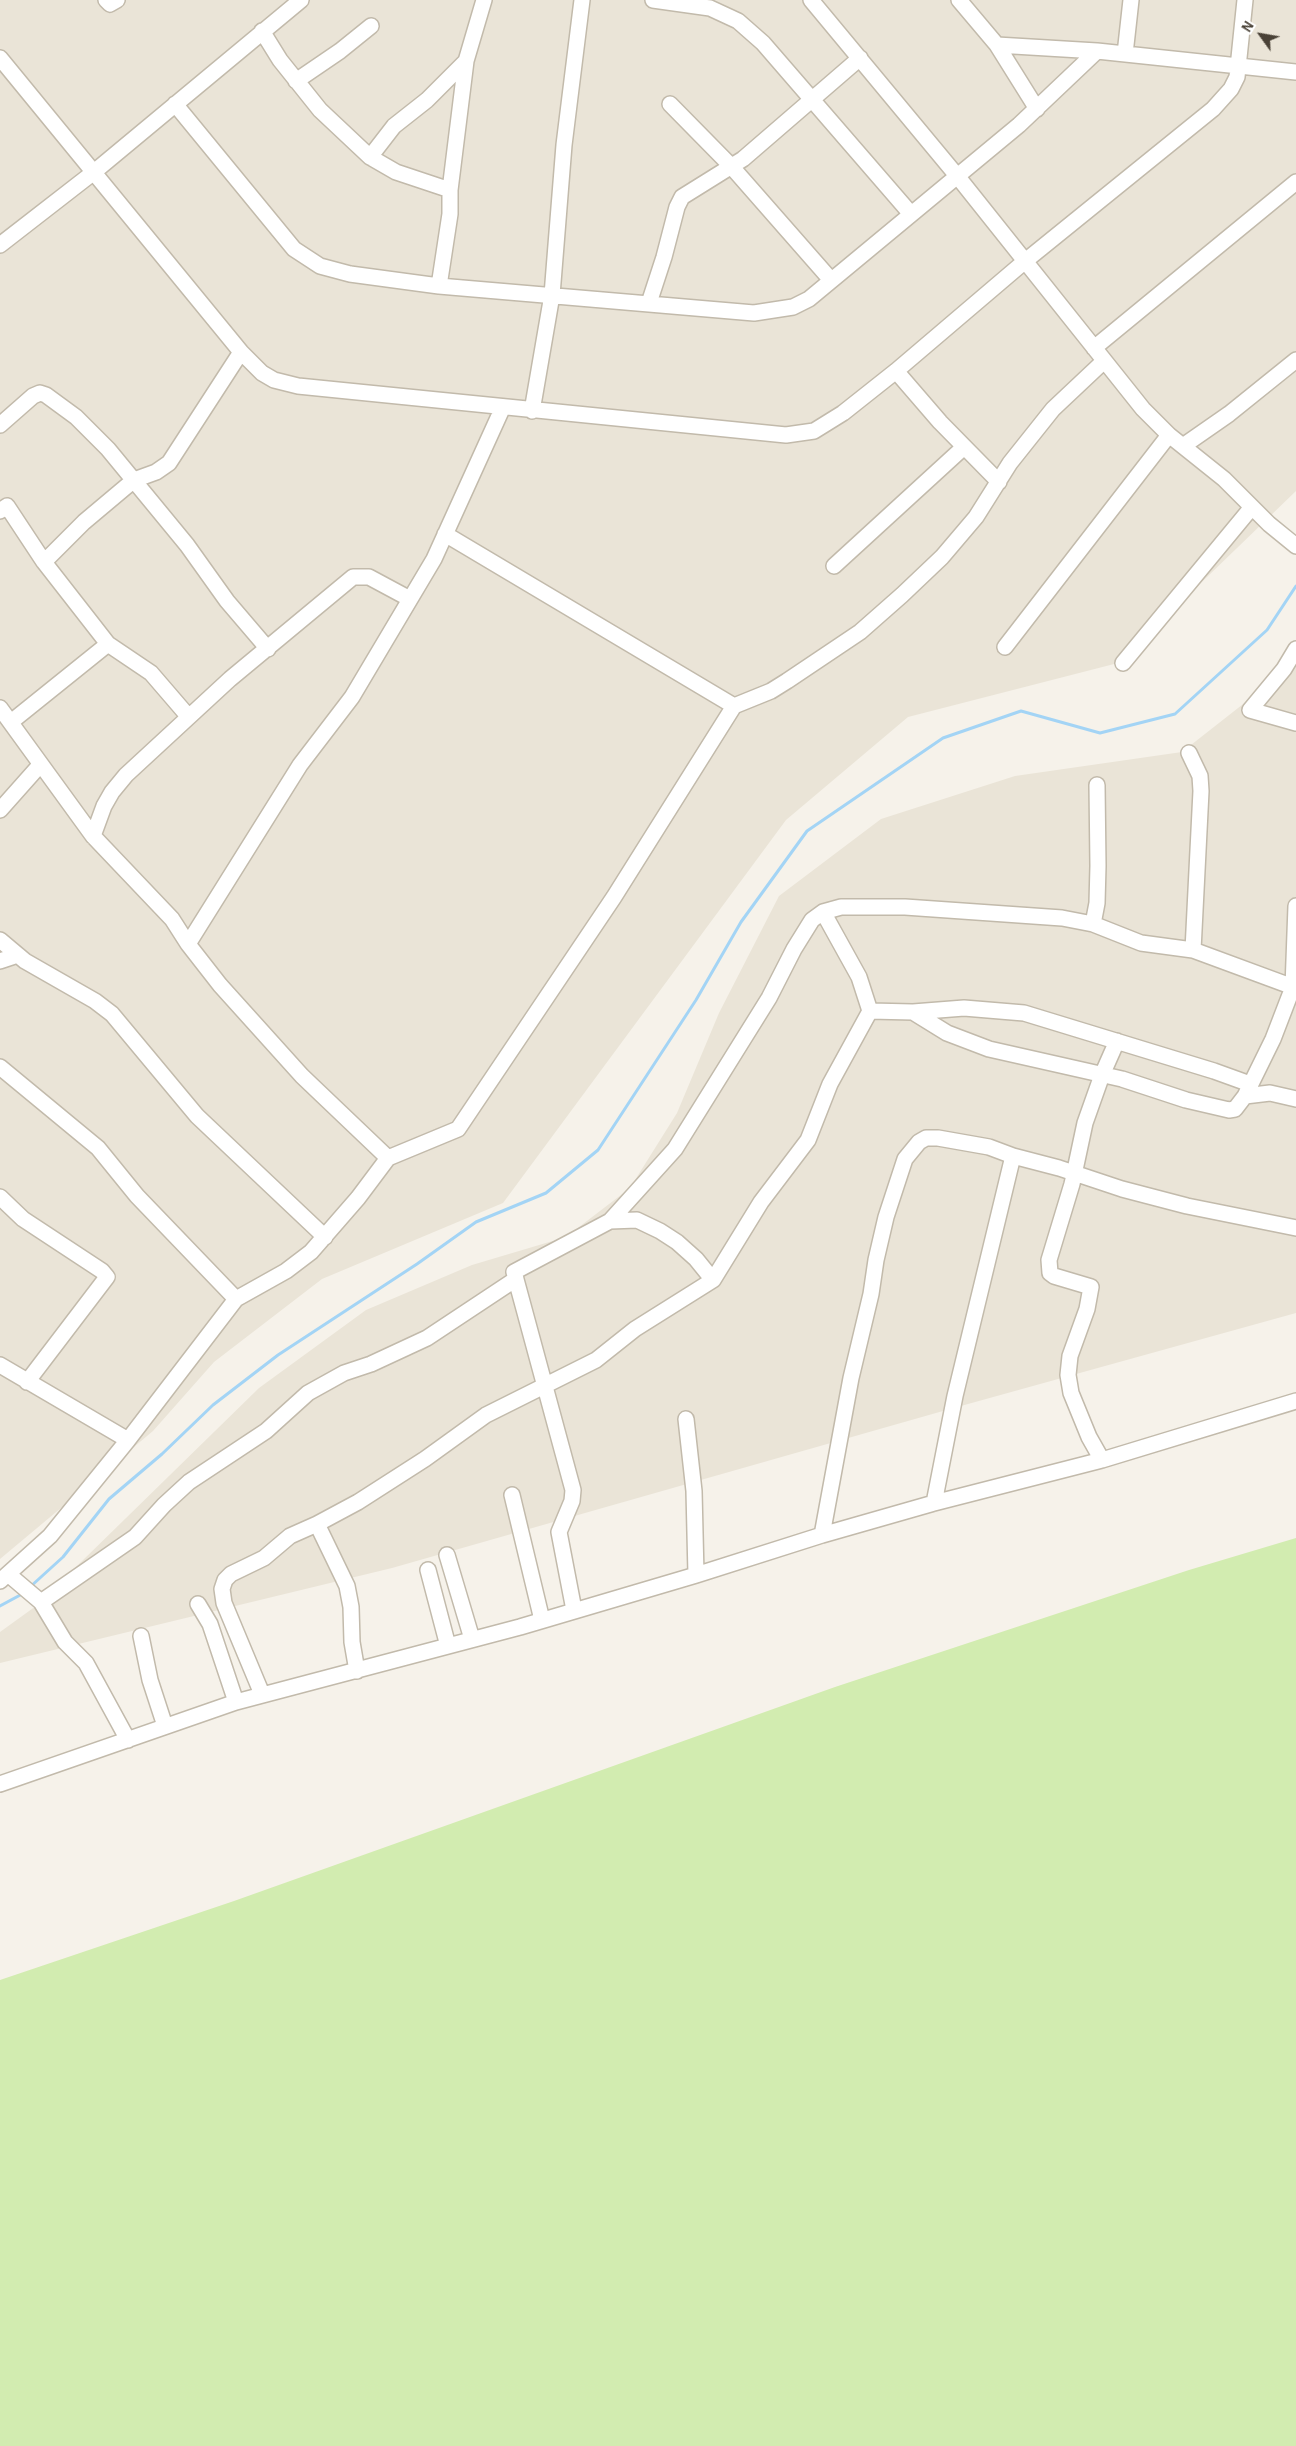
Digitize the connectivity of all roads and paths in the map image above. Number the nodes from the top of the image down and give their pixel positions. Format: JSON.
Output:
{"nodes":[{"id":1,"x":106,"y":0,"type":"edge"},
{"id":2,"x":117,"y":0,"type":"edge"},
{"id":3,"x":301,"y":0,"type":"edge"},
{"id":4,"x":484,"y":0,"type":"edge"},
{"id":5,"x":582,"y":0,"type":"edge"},
{"id":6,"x":653,"y":0,"type":"edge"},
{"id":7,"x":811,"y":0,"type":"edge"},
{"id":8,"x":959,"y":0,"type":"edge"},
{"id":9,"x":1131,"y":0,"type":"edge"},
{"id":10,"x":1246,"y":0,"type":"edge"},
{"id":11,"x":371,"y":26,"type":"dead end"},
{"id":12,"x":262,"y":31,"type":"junction"},
{"id":13,"x":997,"y":44,"type":"junction"},
{"id":14,"x":1097,"y":52,"type":"junction"},
{"id":15,"x":1125,"y":54,"type":"junction"},
{"id":16,"x":0,"y":58,"type":"edge"},
{"id":17,"x":860,"y":58,"type":"junction"},
{"id":18,"x":466,"y":61,"type":"junction"},
{"id":19,"x":1239,"y":68,"type":"junction"},
{"id":20,"x":1296,"y":72,"type":"edge"},
{"id":21,"x":296,"y":81,"type":"junction"},
{"id":22,"x":812,"y":99,"type":"junction"},
{"id":23,"x":175,"y":104,"type":"junction"},
{"id":24,"x":670,"y":104,"type":"dead end"},
{"id":25,"x":1036,"y":109,"type":"junction"},
{"id":26,"x":370,"y":158,"type":"junction"},
{"id":27,"x":731,"y":166,"type":"junction"},
{"id":28,"x":94,"y":172,"type":"junction"},
{"id":29,"x":958,"y":177,"type":"junction"},
{"id":30,"x":1296,"y":182,"type":"edge"},
{"id":31,"x":450,"y":190,"type":"junction"},
{"id":32,"x":910,"y":214,"type":"junction"},
{"id":33,"x":0,"y":245,"type":"edge"},
{"id":34,"x":1024,"y":262,"type":"junction"},
{"id":35,"x":831,"y":280,"type":"junction"},
{"id":36,"x":439,"y":286,"type":"junction"},
{"id":37,"x":552,"y":295,"type":"junction"},
{"id":38,"x":648,"y":303,"type":"junction"},
{"id":39,"x":1094,"y":348,"type":"junction"},
{"id":40,"x":241,"y":352,"type":"junction"},
{"id":41,"x":1296,"y":360,"type":"edge"},
{"id":42,"x":1104,"y":361,"type":"junction"},
{"id":43,"x":896,"y":371,"type":"junction"},
{"id":44,"x":503,"y":407,"type":"junction"},
{"id":45,"x":532,"y":411,"type":"junction"},
{"id":46,"x":0,"y":425,"type":"edge"},
{"id":47,"x":1169,"y":435,"type":"junction"},
{"id":48,"x":1183,"y":446,"type":"junction"},
{"id":49,"x":964,"y":447,"type":"junction"},
{"id":50,"x":134,"y":480,"type":"junction"},
{"id":51,"x":999,"y":482,"type":"junction"},
{"id":52,"x":2,"y":504,"type":"edge"},
{"id":53,"x":1252,"y":507,"type":"junction"},
{"id":54,"x":445,"y":534,"type":"junction"},
{"id":55,"x":1296,"y":546,"type":"edge"},
{"id":56,"x":44,"y":562,"type":"junction"},
{"id":57,"x":834,"y":566,"type":"dead end"},
{"id":58,"x":410,"y":599,"type":"junction"},
{"id":59,"x":108,"y":644,"type":"junction"},
{"id":60,"x":1005,"y":647,"type":"dead end"},
{"id":61,"x":268,"y":649,"type":"junction"},
{"id":62,"x":1296,"y":649,"type":"edge"},
{"id":63,"x":1123,"y":663,"type":"dead end"},
{"id":64,"x":734,"y":706,"type":"junction"},
{"id":65,"x":0,"y":708,"type":"edge"},
{"id":66,"x":188,"y":716,"type":"junction"},
{"id":67,"x":11,"y":722,"type":"junction"},
{"id":68,"x":1296,"y":722,"type":"edge"},
{"id":69,"x":1189,"y":753,"type":"dead end"},
{"id":70,"x":40,"y":765,"type":"junction"},
{"id":71,"x":1096,"y":785,"type":"dead end"},
{"id":72,"x":0,"y":810,"type":"edge"},
{"id":73,"x":93,"y":836,"type":"junction"},
{"id":74,"x":1296,"y":906,"type":"edge"},
{"id":75,"x":824,"y":912,"type":"junction"},
{"id":76,"x":1092,"y":924,"type":"junction"},
{"id":77,"x":0,"y":940,"type":"edge"},
{"id":78,"x":188,"y":944,"type":"junction"},
{"id":79,"x":1193,"y":950,"type":"junction"},
{"id":80,"x":18,"y":954,"type":"junction"},
{"id":81,"x":0,"y":961,"type":"edge"},
{"id":82,"x":1294,"y":987,"type":"edge"},
{"id":83,"x":870,"y":1011,"type":"junction"},
{"id":84,"x":913,"y":1012,"type":"junction"},
{"id":85,"x":1117,"y":1041,"type":"junction"},
{"id":86,"x":0,"y":1067,"type":"edge"},
{"id":87,"x":1102,"y":1075,"type":"junction"},
{"id":88,"x":1248,"y":1090,"type":"junction"},
{"id":89,"x":1296,"y":1099,"type":"edge"},
{"id":90,"x":1013,"y":1156,"type":"junction"},
{"id":91,"x":388,"y":1158,"type":"junction"},
{"id":92,"x":1073,"y":1172,"type":"junction"},
{"id":93,"x":0,"y":1197,"type":"edge"},
{"id":94,"x":610,"y":1222,"type":"junction"},
{"id":95,"x":1296,"y":1228,"type":"edge"},
{"id":96,"x":325,"y":1238,"type":"junction"},
{"id":97,"x":516,"y":1279,"type":"junction"},
{"id":98,"x":713,"y":1280,"type":"junction"},
{"id":99,"x":236,"y":1298,"type":"junction"},
{"id":100,"x":0,"y":1365,"type":"edge"},
{"id":101,"x":27,"y":1382,"type":"junction"},
{"id":102,"x":544,"y":1385,"type":"junction"},
{"id":103,"x":1296,"y":1401,"type":"edge"},
{"id":104,"x":686,"y":1419,"type":"dead end"},
{"id":105,"x":128,"y":1440,"type":"junction"},
{"id":106,"x":1102,"y":1460,"type":"junction"},
{"id":107,"x":512,"y":1495,"type":"dead end"},
{"id":108,"x":934,"y":1503,"type":"junction"},
{"id":109,"x":317,"y":1524,"type":"junction"},
{"id":110,"x":822,"y":1535,"type":"junction"},
{"id":111,"x":448,"y":1555,"type":"dead end"},
{"id":112,"x":428,"y":1570,"type":"dead end"},
{"id":113,"x":696,"y":1575,"type":"junction"},
{"id":114,"x":4,"y":1577,"type":"edge"},
{"id":115,"x":31,"y":1593,"type":"junction"},
{"id":116,"x":198,"y":1604,"type":"dead end"},
{"id":117,"x":574,"y":1610,"type":"junction"},
{"id":118,"x":542,"y":1620,"type":"junction"},
{"id":119,"x":141,"y":1636,"type":"dead end"},
{"id":120,"x":472,"y":1639,"type":"junction"},
{"id":121,"x":448,"y":1646,"type":"junction"},
{"id":122,"x":357,"y":1671,"type":"junction"},
{"id":123,"x":262,"y":1694,"type":"junction"},
{"id":124,"x":236,"y":1702,"type":"junction"},
{"id":125,"x":165,"y":1726,"type":"junction"},
{"id":126,"x":128,"y":1740,"type":"junction"},
{"id":127,"x":0,"y":1784,"type":"edge"}],
"edges":[{"from":1,"to":2,"type":"street"},
{"from":3,"to":12,"type":"street"},
{"from":4,"to":18,"type":"street"},
{"from":5,"to":37,"type":"street"},
{"from":6,"to":22,"type":"street"},
{"from":7,"to":17,"type":"street"},
{"from":8,"to":13,"type":"street"},
{"from":9,"to":15,"type":"street"},
{"from":10,"to":19,"type":"street"},
{"from":11,"to":21,"type":"street"},
{"from":12,"to":21,"type":"street"},
{"from":12,"to":23,"type":"street"},
{"from":13,"to":14,"type":"street"},
{"from":13,"to":25,"type":"street"},
{"from":14,"to":15,"type":"street"},
{"from":14,"to":25,"type":"street"},
{"from":15,"to":19,"type":"street"},
{"from":16,"to":28,"type":"street"},
{"from":17,"to":22,"type":"street"},
{"from":17,"to":29,"type":"street"},
{"from":18,"to":26,"type":"street"},
{"from":18,"to":31,"type":"street"},
{"from":19,"to":20,"type":"street"},
{"from":19,"to":34,"type":"street"},
{"from":21,"to":26,"type":"street"},
{"from":22,"to":27,"type":"street"},
{"from":22,"to":32,"type":"street"},
{"from":23,"to":28,"type":"street"},
{"from":23,"to":36,"type":"street"},
{"from":24,"to":27,"type":"street"},
{"from":25,"to":29,"type":"street"},
{"from":26,"to":31,"type":"street"},
{"from":27,"to":35,"type":"street"},
{"from":27,"to":38,"type":"street"},
{"from":28,"to":33,"type":"street"},
{"from":28,"to":40,"type":"street"},
{"from":29,"to":32,"type":"street"},
{"from":29,"to":34,"type":"street"},
{"from":30,"to":39,"type":"street"},
{"from":31,"to":36,"type":"street"},
{"from":32,"to":35,"type":"street"},
{"from":34,"to":39,"type":"street"},
{"from":34,"to":43,"type":"street"},
{"from":35,"to":38,"type":"street"},
{"from":36,"to":37,"type":"street"},
{"from":37,"to":38,"type":"street"},
{"from":37,"to":45,"type":"street"},
{"from":39,"to":42,"type":"street"},
{"from":40,"to":44,"type":"street"},
{"from":40,"to":50,"type":"street"},
{"from":41,"to":48,"type":"street"},
{"from":42,"to":47,"type":"street"},
{"from":42,"to":51,"type":"street"},
{"from":43,"to":45,"type":"street"},
{"from":43,"to":49,"type":"street"},
{"from":44,"to":45,"type":"street"},
{"from":44,"to":54,"type":"street"},
{"from":46,"to":50,"type":"street"},
{"from":47,"to":48,"type":"street"},
{"from":47,"to":60,"type":"street"},
{"from":48,"to":53,"type":"street"},
{"from":49,"to":51,"type":"street"},
{"from":49,"to":57,"type":"street"},
{"from":50,"to":56,"type":"street"},
{"from":50,"to":61,"type":"street"},
{"from":51,"to":64,"type":"street"},
{"from":52,"to":56,"type":"street"},
{"from":53,"to":55,"type":"street"},
{"from":53,"to":63,"type":"street"},
{"from":54,"to":58,"type":"street"},
{"from":54,"to":64,"type":"street"},
{"from":56,"to":59,"type":"street"},
{"from":58,"to":61,"type":"street"},
{"from":58,"to":78,"type":"street"},
{"from":59,"to":66,"type":"street"},
{"from":59,"to":67,"type":"street"},
{"from":61,"to":66,"type":"street"},
{"from":62,"to":68,"type":"street"},
{"from":64,"to":91,"type":"street"},
{"from":65,"to":67,"type":"street"},
{"from":66,"to":73,"type":"street"},
{"from":67,"to":70,"type":"street"},
{"from":69,"to":79,"type":"street"},
{"from":70,"to":72,"type":"street"},
{"from":70,"to":73,"type":"street"},
{"from":71,"to":76,"type":"street"},
{"from":73,"to":78,"type":"street"},
{"from":74,"to":82,"type":"street"},
{"from":75,"to":76,"type":"street"},
{"from":75,"to":83,"type":"street"},
{"from":75,"to":94,"type":"street"},
{"from":76,"to":79,"type":"street"},
{"from":77,"to":80,"type":"street"},
{"from":78,"to":91,"type":"street"},
{"from":79,"to":82,"type":"street"},
{"from":80,"to":81,"type":"street"},
{"from":80,"to":96,"type":"street"},
{"from":82,"to":88,"type":"street"},
{"from":83,"to":84,"type":"street"},
{"from":83,"to":98,"type":"street"},
{"from":84,"to":85,"type":"street"},
{"from":84,"to":87,"type":"street"},
{"from":85,"to":87,"type":"street"},
{"from":85,"to":88,"type":"street"},
{"from":86,"to":99,"type":"street"},
{"from":87,"to":88,"type":"street"},
{"from":87,"to":92,"type":"street"},
{"from":88,"to":89,"type":"street"},
{"from":90,"to":92,"type":"street"},
{"from":90,"to":108,"type":"street"},
{"from":90,"to":110,"type":"street"},
{"from":91,"to":96,"type":"street"},
{"from":92,"to":95,"type":"street"},
{"from":92,"to":106,"type":"street"},
{"from":93,"to":101,"type":"street"},
{"from":94,"to":97,"type":"street"},
{"from":94,"to":98,"type":"street"},
{"from":96,"to":99,"type":"street"},
{"from":97,"to":102,"type":"street"},
{"from":97,"to":115,"type":"street"},
{"from":98,"to":102,"type":"street"},
{"from":99,"to":105,"type":"street"},
{"from":100,"to":101,"type":"street"},
{"from":101,"to":105,"type":"street"},
{"from":102,"to":109,"type":"street"},
{"from":102,"to":117,"type":"street"},
{"from":103,"to":106,"type":"street"},
{"from":104,"to":113,"type":"street"},
{"from":105,"to":114,"type":"street"},
{"from":106,"to":108,"type":"street"},
{"from":107,"to":118,"type":"street"},
{"from":108,"to":110,"type":"street"},
{"from":109,"to":122,"type":"street"},
{"from":109,"to":123,"type":"street"},
{"from":110,"to":113,"type":"street"},
{"from":111,"to":120,"type":"street"},
{"from":112,"to":121,"type":"street"},
{"from":113,"to":117,"type":"street"},
{"from":114,"to":115,"type":"street"},
{"from":115,"to":126,"type":"street"},
{"from":116,"to":124,"type":"street"},
{"from":117,"to":118,"type":"street"},
{"from":118,"to":120,"type":"street"},
{"from":119,"to":125,"type":"street"},
{"from":120,"to":121,"type":"street"},
{"from":121,"to":122,"type":"street"},
{"from":122,"to":123,"type":"street"},
{"from":123,"to":124,"type":"street"},
{"from":124,"to":125,"type":"street"},
{"from":125,"to":126,"type":"street"},
{"from":126,"to":127,"type":"street"}]}
